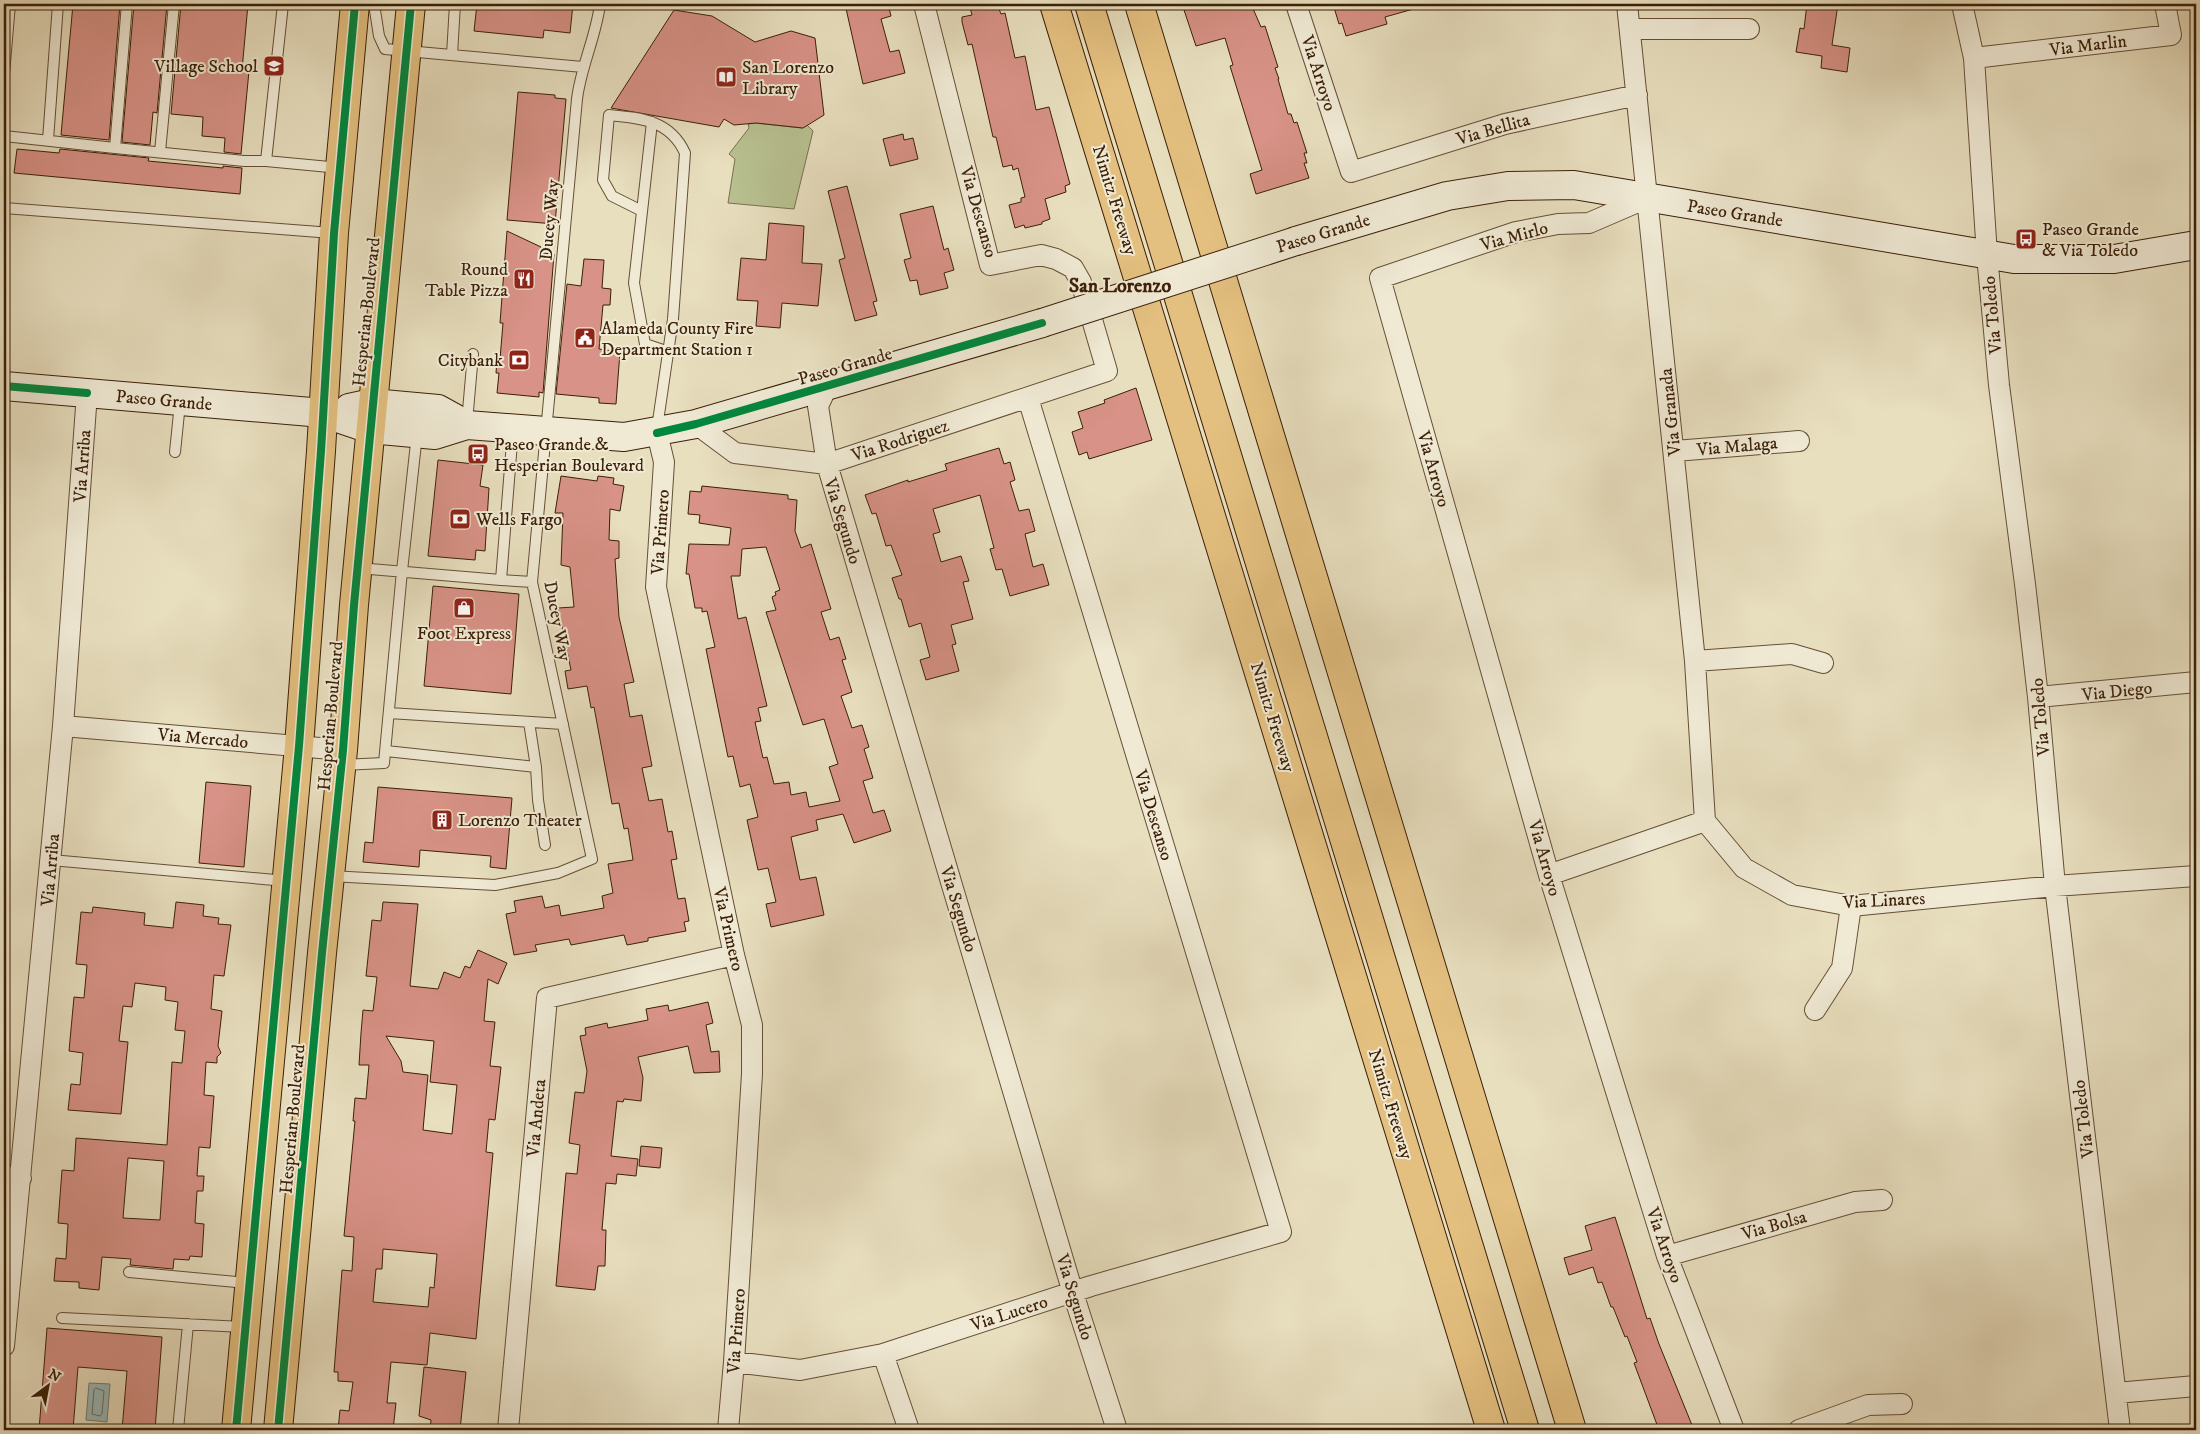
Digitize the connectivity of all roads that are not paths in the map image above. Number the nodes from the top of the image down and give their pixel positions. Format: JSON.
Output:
{"nodes":[{"id":1,"x":10,"y":4,"type":"edge"},
{"id":2,"x":58,"y":4,"type":"edge"},
{"id":3,"x":127,"y":4,"type":"edge"},
{"id":4,"x":174,"y":4,"type":"edge"},
{"id":5,"x":283,"y":4,"type":"edge"},
{"id":6,"x":355,"y":4,"type":"edge"},
{"id":7,"x":374,"y":4,"type":"edge"},
{"id":8,"x":411,"y":4,"type":"edge"},
{"id":9,"x":455,"y":4,"type":"edge"},
{"id":10,"x":600,"y":4,"type":"edge"},
{"id":11,"x":924,"y":4,"type":"edge"},
{"id":12,"x":1054,"y":4,"type":"edge"},
{"id":13,"x":1089,"y":4,"type":"edge"},
{"id":14,"x":1139,"y":4,"type":"edge"},
{"id":15,"x":1296,"y":4,"type":"edge"},
{"id":16,"x":1627,"y":4,"type":"edge"},
{"id":17,"x":1962,"y":4,"type":"edge"},
{"id":18,"x":2165,"y":4,"type":"edge"},
{"id":19,"x":1630,"y":29,"type":"junction"},
{"id":20,"x":1749,"y":29,"type":"dead end"},
{"id":21,"x":406,"y":51,"type":"junction"},
{"id":22,"x":452,"y":55,"type":"junction"},
{"id":23,"x":1974,"y":58,"type":"junction"},
{"id":24,"x":582,"y":66,"type":"junction"},
{"id":25,"x":4,"y":74,"type":"edge"},
{"id":26,"x":1637,"y":95,"type":"junction"},
{"id":27,"x":652,"y":122,"type":"junction"},
{"id":28,"x":4,"y":136,"type":"edge"},
{"id":29,"x":48,"y":140,"type":"junction"},
{"id":30,"x":114,"y":148,"type":"junction"},
{"id":31,"x":160,"y":152,"type":"junction"},
{"id":32,"x":266,"y":161,"type":"junction"},
{"id":33,"x":340,"y":168,"type":"junction"},
{"id":34,"x":1351,"y":172,"type":"joint"},
{"id":35,"x":1647,"y":198,"type":"junction"},
{"id":36,"x":4,"y":208,"type":"edge"},
{"id":37,"x":642,"y":211,"type":"junction"},
{"id":38,"x":334,"y":233,"type":"junction"},
{"id":39,"x":2196,"y":245,"type":"edge"},
{"id":40,"x":1987,"y":255,"type":"junction"},
{"id":41,"x":1380,"y":278,"type":"joint"},
{"id":42,"x":669,"y":352,"type":"junction"},
{"id":43,"x":473,"y":354,"type":"dead end"},
{"id":44,"x":1107,"y":371,"type":"joint"},
{"id":45,"x":4,"y":386,"type":"edge"},
{"id":46,"x":827,"y":387,"type":"junction"},
{"id":47,"x":87,"y":394,"type":"junction"},
{"id":48,"x":1028,"y":398,"type":"junction"},
{"id":49,"x":180,"y":401,"type":"junction"},
{"id":50,"x":324,"y":413,"type":"junction"},
{"id":51,"x":371,"y":416,"type":"junction"},
{"id":52,"x":696,"y":424,"type":"junction"},
{"id":53,"x":467,"y":425,"type":"junction"},
{"id":54,"x":513,"y":429,"type":"junction"},
{"id":55,"x":547,"y":432,"type":"junction"},
{"id":56,"x":418,"y":433,"type":"junction"},
{"id":57,"x":657,"y":433,"type":"junction"},
{"id":58,"x":1799,"y":441,"type":"dead end"},
{"id":59,"x":1675,"y":450,"type":"junction"},
{"id":60,"x":175,"y":452,"type":"dead end"},
{"id":61,"x":826,"y":464,"type":"junction"},
{"id":62,"x":357,"y":568,"type":"junction"},
{"id":63,"x":402,"y":571,"type":"junction"},
{"id":64,"x":501,"y":580,"type":"junction"},
{"id":65,"x":532,"y":582,"type":"junction"},
{"id":66,"x":1695,"y":661,"type":"junction"},
{"id":67,"x":1824,"y":662,"type":"dead end"},
{"id":68,"x":2196,"y":682,"type":"edge"},
{"id":69,"x":2038,"y":697,"type":"junction"},
{"id":70,"x":389,"y":713,"type":"junction"},
{"id":71,"x":529,"y":722,"type":"junction"},
{"id":72,"x":563,"y":724,"type":"junction"},
{"id":73,"x":63,"y":726,"type":"junction"},
{"id":74,"x":299,"y":746,"type":"junction"},
{"id":75,"x":386,"y":751,"type":"junction"},
{"id":76,"x":343,"y":757,"type":"junction"},
{"id":77,"x":536,"y":768,"type":"junction"},
{"id":78,"x":1705,"y":821,"type":"junction"},
{"id":79,"x":545,"y":845,"type":"dead end"},
{"id":80,"x":50,"y":860,"type":"junction"},
{"id":81,"x":1549,"y":875,"type":"junction"},
{"id":82,"x":330,"y":876,"type":"junction"},
{"id":83,"x":2196,"y":876,"type":"edge"},
{"id":84,"x":286,"y":881,"type":"junction"},
{"id":85,"x":2055,"y":886,"type":"junction"},
{"id":86,"x":1851,"y":906,"type":"junction"},
{"id":87,"x":734,"y":955,"type":"junction"},
{"id":88,"x":1815,"y":1010,"type":"dead end"},
{"id":89,"x":12,"y":1178,"type":"edge"},
{"id":90,"x":1882,"y":1200,"type":"dead end"},
{"id":91,"x":1281,"y":1232,"type":"joint"},
{"id":92,"x":1667,"y":1256,"type":"junction"},
{"id":93,"x":129,"y":1272,"type":"dead end"},
{"id":94,"x":249,"y":1283,"type":"junction"},
{"id":95,"x":1073,"y":1293,"type":"junction"},
{"id":96,"x":6,"y":1306,"type":"edge"},
{"id":97,"x":62,"y":1318,"type":"dead end"},
{"id":98,"x":188,"y":1324,"type":"junction"},
{"id":99,"x":245,"y":1327,"type":"junction"},
{"id":100,"x":4,"y":1346,"type":"edge"},
{"id":101,"x":883,"y":1354,"type":"junction"},
{"id":102,"x":734,"y":1362,"type":"junction"},
{"id":103,"x":2196,"y":1386,"type":"edge"},
{"id":104,"x":2116,"y":1393,"type":"junction"},
{"id":105,"x":1902,"y":1404,"type":"dead end"},
{"id":106,"x":178,"y":1430,"type":"edge"},
{"id":107,"x":236,"y":1430,"type":"edge"},
{"id":108,"x":278,"y":1430,"type":"edge"},
{"id":109,"x":508,"y":1430,"type":"edge"},
{"id":110,"x":728,"y":1430,"type":"edge"},
{"id":111,"x":909,"y":1430,"type":"edge"},
{"id":112,"x":1117,"y":1430,"type":"edge"},
{"id":113,"x":1491,"y":1430,"type":"edge"},
{"id":114,"x":1525,"y":1430,"type":"edge"},
{"id":115,"x":1572,"y":1430,"type":"edge"},
{"id":116,"x":1734,"y":1430,"type":"edge"},
{"id":117,"x":1800,"y":1430,"type":"edge"},
{"id":118,"x":2120,"y":1430,"type":"edge"}],
"edges":[{"from":1,"to":25,"type":"lane"},
{"from":2,"to":29,"type":"lane"},
{"from":3,"to":30,"type":"lane"},
{"from":4,"to":31,"type":"lane"},
{"from":5,"to":32,"type":"lane"},
{"from":6,"to":33,"type":"main road","name":"Hesperian Boulevard"},
{"from":7,"to":21,"type":"lane"},
{"from":8,"to":21,"type":"main road","name":"Hesperian Boulevard"},
{"from":9,"to":22,"type":"lane"},
{"from":10,"to":24,"type":"lane","name":"Ducey Way"},
{"from":11,"to":44,"type":"street","name":"Via Descanso"},
{"from":12,"to":113,"type":"main road","name":"Nimitz Freeway"},
{"from":13,"to":114,"type":"main road"},
{"from":14,"to":115,"type":"main road"},
{"from":15,"to":34,"type":"street","name":"Via Arroyo"},
{"from":16,"to":19,"type":"street","name":"Via Granada"},
{"from":17,"to":23,"type":"street","name":"Via Toledo"},
{"from":18,"to":23,"type":"street","name":"Via Marlin"},
{"from":19,"to":20,"type":"street"},
{"from":19,"to":26,"type":"street","name":"Via Granada"},
{"from":21,"to":22,"type":"lane"},
{"from":21,"to":51,"type":"main road","name":"Hesperian Boulevard"},
{"from":22,"to":24,"type":"lane"},
{"from":23,"to":40,"type":"street","name":"Via Toledo"},
{"from":24,"to":55,"type":"lane","name":"Ducey Way"},
{"from":26,"to":34,"type":"street","name":"Via Bellita"},
{"from":26,"to":35,"type":"street","name":"Via Granada"},
{"from":27,"to":37,"type":"lane"},
{"from":27,"to":37,"type":"lane"},
{"from":27,"to":42,"type":"lane"},
{"from":28,"to":29,"type":"lane"},
{"from":29,"to":30,"type":"lane"},
{"from":30,"to":31,"type":"lane"},
{"from":31,"to":32,"type":"lane"},
{"from":32,"to":33,"type":"lane"},
{"from":33,"to":38,"type":"main road","name":"Hesperian Boulevard"},
{"from":35,"to":40,"type":"street","name":"Paseo Grande"},
{"from":35,"to":41,"type":"street","name":"Via Mirlo"},
{"from":35,"to":46,"type":"street","name":"Paseo Grande","bridge":true},
{"from":35,"to":59,"type":"street","name":"Via Granada"},
{"from":36,"to":38,"type":"lane"},
{"from":37,"to":42,"type":"lane"},
{"from":38,"to":50,"type":"main road","name":"Hesperian Boulevard"},
{"from":39,"to":40,"type":"street","name":"Paseo Grande"},
{"from":40,"to":69,"type":"street","name":"Via Toledo"},
{"from":41,"to":81,"type":"street","name":"Via Arroyo"},
{"from":42,"to":57,"type":"lane"},
{"from":43,"to":53,"type":"lane"},
{"from":44,"to":48,"type":"street","name":"Via Rodriguez"},
{"from":45,"to":47,"type":"street","name":"Paseo Grande"},
{"from":46,"to":52,"type":"street","name":"Paseo Grande"},
{"from":46,"to":61,"type":"street","name":"Via Segundo"},
{"from":47,"to":49,"type":"street","name":"Paseo Grande"},
{"from":47,"to":73,"type":"street","name":"Via Arriba"},
{"from":48,"to":61,"type":"street","name":"Via Rodriguez"},
{"from":48,"to":91,"type":"street","name":"Via Descanso"},
{"from":49,"to":50,"type":"street","name":"Paseo Grande"},
{"from":49,"to":60,"type":"lane"},
{"from":50,"to":51,"type":"street","name":"Paseo Grande"},
{"from":50,"to":74,"type":"main road","name":"Hesperian Boulevard"},
{"from":51,"to":53,"type":"street","name":"Paseo Grande"},
{"from":51,"to":56,"type":"street","name":"Paseo Grande"},
{"from":51,"to":62,"type":"main road","name":"Hesperian Boulevard"},
{"from":52,"to":57,"type":"street","name":"Paseo Grande"},
{"from":52,"to":61,"type":"street","name":"Via Rodriguez"},
{"from":53,"to":54,"type":"street","name":"Paseo Grande"},
{"from":53,"to":56,"type":"street","name":"Paseo Grande"},
{"from":54,"to":55,"type":"street","name":"Paseo Grande"},
{"from":54,"to":64,"type":"lane"},
{"from":55,"to":57,"type":"street","name":"Paseo Grande"},
{"from":55,"to":65,"type":"lane","name":"Ducey Way"},
{"from":56,"to":63,"type":"lane"},
{"from":57,"to":87,"type":"street","name":"Via Primero"},
{"from":58,"to":59,"type":"street","name":"Via Malaga"},
{"from":59,"to":66,"type":"street","name":"Via Granada"},
{"from":61,"to":95,"type":"street","name":"Via Segundo"},
{"from":62,"to":63,"type":"lane"},
{"from":62,"to":76,"type":"main road","name":"Hesperian Boulevard"},
{"from":63,"to":64,"type":"lane"},
{"from":63,"to":70,"type":"lane"},
{"from":64,"to":65,"type":"lane"},
{"from":65,"to":72,"type":"lane","name":"Ducey Way"},
{"from":66,"to":67,"type":"street"},
{"from":66,"to":78,"type":"street","name":"Via Granada"},
{"from":68,"to":69,"type":"street","name":"Via Diego"},
{"from":69,"to":85,"type":"street","name":"Via Toledo"},
{"from":70,"to":71,"type":"lane"},
{"from":70,"to":75,"type":"lane"},
{"from":71,"to":72,"type":"lane"},
{"from":71,"to":77,"type":"lane"},
{"from":72,"to":82,"type":"lane","name":"Ducey Way"},
{"from":73,"to":74,"type":"street","name":"Via Mercado"},
{"from":73,"to":80,"type":"street","name":"Via Arriba"},
{"from":74,"to":76,"type":"street","name":"Via Mercado"},
{"from":74,"to":84,"type":"main road","name":"Hesperian Boulevard"},
{"from":75,"to":76,"type":"lane"},
{"from":75,"to":77,"type":"lane"},
{"from":76,"to":82,"type":"main road","name":"Hesperian Boulevard"},
{"from":77,"to":79,"type":"lane"},
{"from":78,"to":81,"type":"street"},
{"from":78,"to":86,"type":"street","name":"Via Linares"},
{"from":80,"to":84,"type":"lane"},
{"from":80,"to":89,"type":"street","name":"Via Arriba"},
{"from":81,"to":92,"type":"street","name":"Via Arroyo"},
{"from":82,"to":108,"type":"main road","name":"Hesperian Boulevard"},
{"from":83,"to":85,"type":"street","name":"Via Linares"},
{"from":84,"to":94,"type":"main road","name":"Hesperian Boulevard"},
{"from":85,"to":86,"type":"street","name":"Via Linares"},
{"from":85,"to":104,"type":"street","name":"Via Toledo"},
{"from":86,"to":88,"type":"street"},
{"from":87,"to":102,"type":"street","name":"Via Primero"},
{"from":87,"to":109,"type":"street","name":"Via Andeta"},
{"from":89,"to":96,"type":"street","name":"Via Arriba"},
{"from":90,"to":92,"type":"street","name":"Via Bolsa"},
{"from":91,"to":95,"type":"street","name":"Via Lucero"},
{"from":92,"to":116,"type":"street","name":"Via Arroyo"},
{"from":93,"to":94,"type":"lane"},
{"from":94,"to":99,"type":"main road","name":"Hesperian Boulevard"},
{"from":95,"to":101,"type":"street","name":"Via Lucero"},
{"from":95,"to":112,"type":"street","name":"Via Segundo"},
{"from":96,"to":100,"type":"street","name":"Via Arriba"},
{"from":97,"to":98,"type":"lane"},
{"from":98,"to":99,"type":"lane"},
{"from":98,"to":106,"type":"lane"},
{"from":99,"to":107,"type":"main road","name":"Hesperian Boulevard"},
{"from":101,"to":102,"type":"street","name":"Via Lucero"},
{"from":101,"to":111,"type":"street"},
{"from":102,"to":110,"type":"street","name":"Via Primero"},
{"from":103,"to":104,"type":"street"},
{"from":104,"to":118,"type":"street","name":"Via Toledo"},
{"from":105,"to":117,"type":"street"}]}
